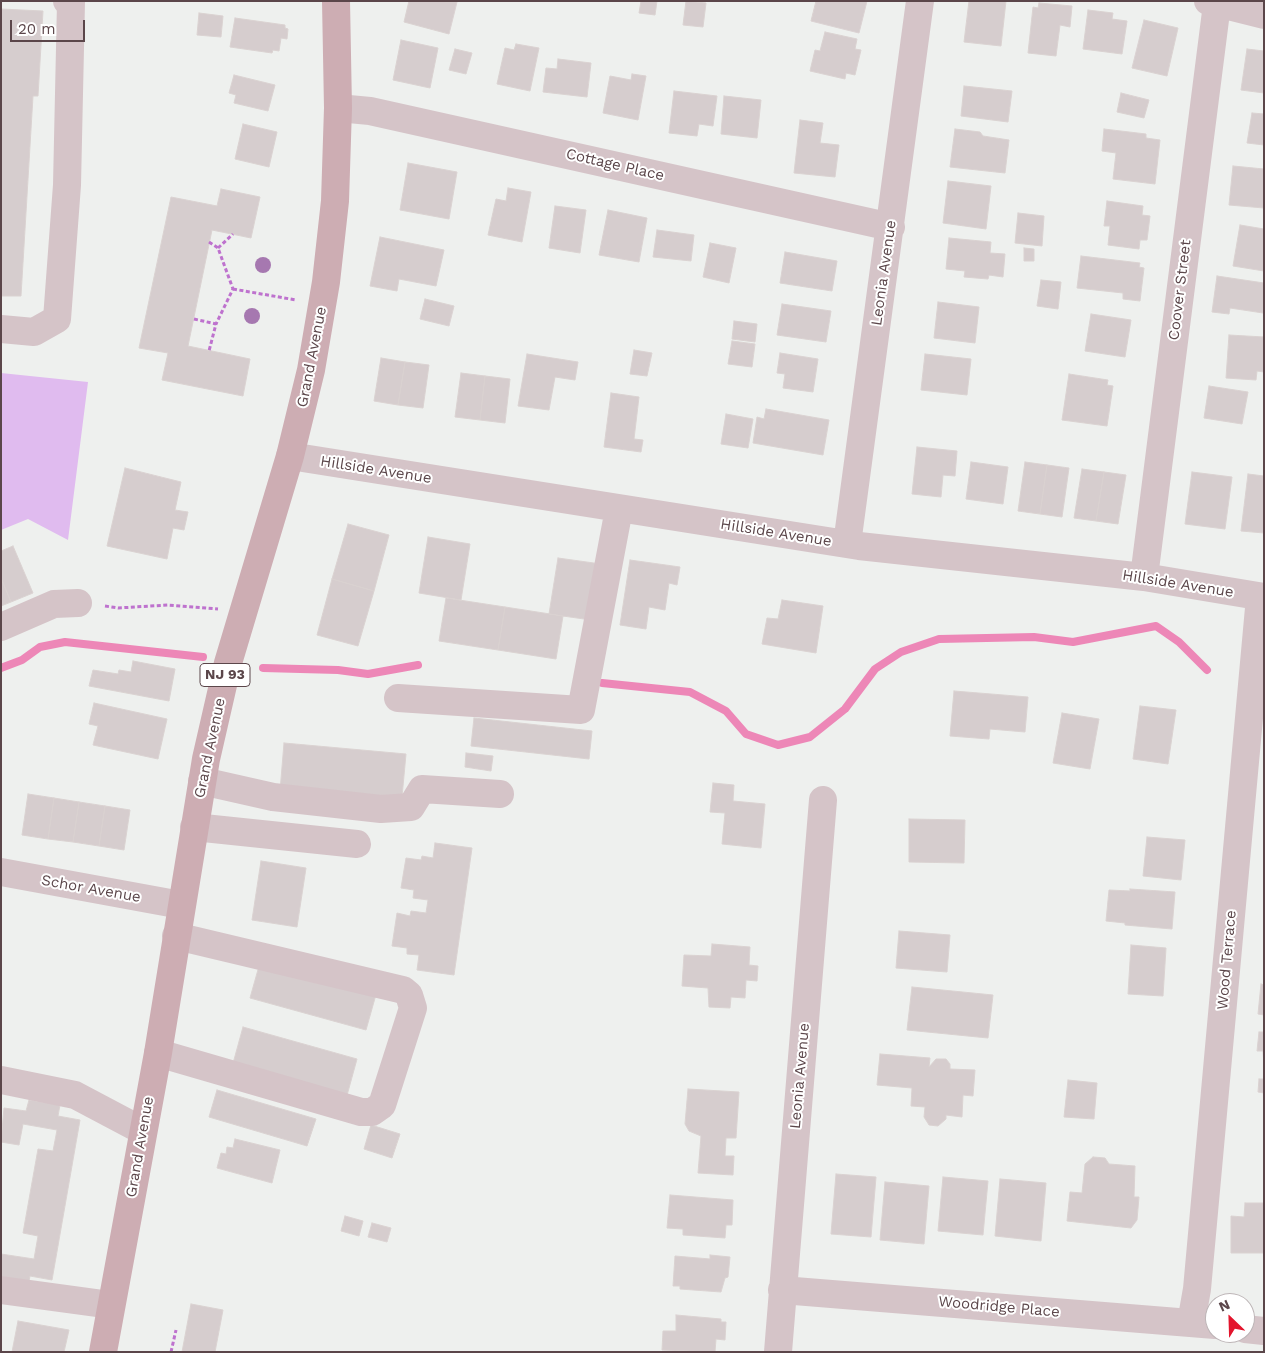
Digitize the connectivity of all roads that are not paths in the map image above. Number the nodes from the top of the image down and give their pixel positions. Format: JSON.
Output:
{"nodes":[{"id":1,"x":67,"y":1,"type":"edge"},
{"id":2,"x":336,"y":1,"type":"edge"},
{"id":3,"x":920,"y":1,"type":"edge"},
{"id":4,"x":1213,"y":2,"type":"edge"},
{"id":5,"x":1264,"y":15,"type":"edge"},
{"id":6,"x":338,"y":108,"type":"junction"},
{"id":7,"x":891,"y":227,"type":"junction"},
{"id":8,"x":1,"y":329,"type":"edge"},
{"id":9,"x":290,"y":456,"type":"junction"},
{"id":10,"x":619,"y":509,"type":"junction"},
{"id":11,"x":847,"y":544,"type":"junction"},
{"id":12,"x":1144,"y":577,"type":"junction"},
{"id":13,"x":1262,"y":597,"type":"edge"},
{"id":14,"x":78,"y":603,"type":"road end"},
{"id":15,"x":1,"y":626,"type":"edge"},
{"id":16,"x":398,"y":698,"type":"dead end"},
{"id":17,"x":202,"y":782,"type":"junction"},
{"id":18,"x":500,"y":794,"type":"dead end"},
{"id":19,"x":823,"y":800,"type":"dead end"},
{"id":20,"x":194,"y":827,"type":"junction"},
{"id":21,"x":357,"y":844,"type":"dead end"},
{"id":22,"x":1,"y":872,"type":"edge"},
{"id":23,"x":181,"y":905,"type":"junction"},
{"id":24,"x":176,"y":936,"type":"junction"},
{"id":25,"x":158,"y":1053,"type":"junction"},
{"id":26,"x":1,"y":1080,"type":"edge"},
{"id":27,"x":143,"y":1131,"type":"junction"},
{"id":28,"x":1,"y":1290,"type":"edge"},
{"id":29,"x":782,"y":1290,"type":"junction"},
{"id":30,"x":111,"y":1305,"type":"junction"},
{"id":31,"x":1203,"y":1324,"type":"edge"},
{"id":32,"x":103,"y":1352,"type":"edge"},
{"id":33,"x":778,"y":1352,"type":"edge"}],
"edges":[{"from":1,"to":8,"type":"street"},
{"from":2,"to":6,"type":"main road","name":"Grand Avenue","number":"NJ 93"},
{"from":3,"to":7,"type":"street","name":"Leonia Avenue"},
{"from":4,"to":5,"type":"street"},
{"from":4,"to":12,"type":"street","name":"Coover Street"},
{"from":6,"to":7,"type":"street","name":"Cottage Place"},
{"from":6,"to":9,"type":"main road","name":"Grand Avenue","number":"NJ 93"},
{"from":7,"to":11,"type":"street","name":"Leonia Avenue"},
{"from":9,"to":10,"type":"street","name":"Hillside Avenue"},
{"from":9,"to":17,"type":"main road","name":"Grand Avenue","number":"NJ 93"},
{"from":10,"to":11,"type":"street","name":"Hillside Avenue"},
{"from":10,"to":16,"type":"street"},
{"from":11,"to":12,"type":"street","name":"Hillside Avenue"},
{"from":12,"to":13,"type":"street","name":"Hillside Avenue"},
{"from":13,"to":31,"type":"street","name":"Wood Terrace"},
{"from":14,"to":15,"type":"street"},
{"from":17,"to":18,"type":"street"},
{"from":17,"to":20,"type":"main road","name":"Grand Avenue","number":"NJ 93"},
{"from":19,"to":29,"type":"street","name":"Leonia Avenue"},
{"from":20,"to":21,"type":"street"},
{"from":20,"to":23,"type":"main road","name":"Grand Avenue","number":"NJ 93"},
{"from":22,"to":23,"type":"street","name":"Schor Avenue"},
{"from":23,"to":24,"type":"main road","name":"Grand Avenue","number":"NJ 93"},
{"from":24,"to":25,"type":"main road","name":"Grand Avenue","number":"NJ 93"},
{"from":24,"to":25,"type":"street"},
{"from":25,"to":27,"type":"main road","name":"Grand Avenue","number":"NJ 93"},
{"from":26,"to":27,"type":"street"},
{"from":27,"to":30,"type":"main road","name":"Grand Avenue","number":"NJ 93"},
{"from":28,"to":30,"type":"street"},
{"from":29,"to":31,"type":"street","name":"Woodridge Place"},
{"from":29,"to":33,"type":"street","name":"Leonia Avenue"},
{"from":30,"to":32,"type":"main road","name":"Grand Avenue","number":"NJ 93"}]}
